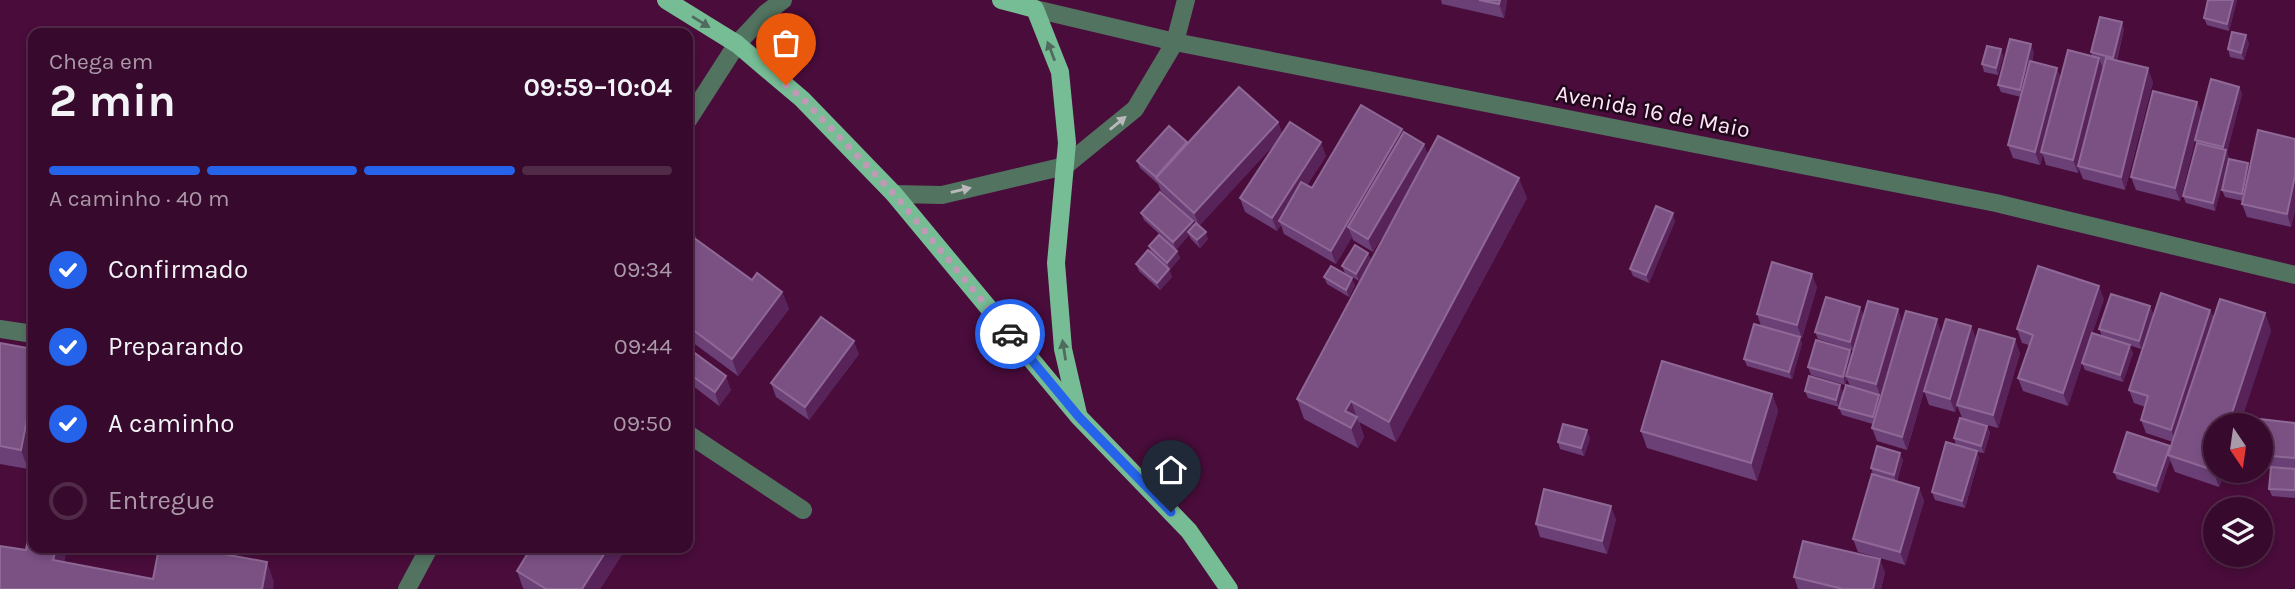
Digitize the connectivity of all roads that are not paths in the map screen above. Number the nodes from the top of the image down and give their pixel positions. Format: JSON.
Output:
{"nodes":[{"id":1,"x":666,"y":0,"type":"edge"},
{"id":2,"x":783,"y":0,"type":"edge"},
{"id":3,"x":1001,"y":0,"type":"edge"},
{"id":4,"x":1186,"y":0,"type":"edge"},
{"id":5,"x":1035,"y":9,"type":"junction"},
{"id":6,"x":1175,"y":42,"type":"junction"},
{"id":7,"x":737,"y":44,"type":"junction"},
{"id":8,"x":693,"y":112,"type":"edge"},
{"id":9,"x":1065,"y":166,"type":"junction"},
{"id":10,"x":894,"y":194,"type":"junction"},
{"id":11,"x":2295,"y":275,"type":"edge"},
{"id":12,"x":0,"y":329,"type":"edge"},
{"id":13,"x":28,"y":333,"type":"edge"},
{"id":14,"x":1079,"y":417,"type":"junction"},
{"id":15,"x":693,"y":437,"type":"edge"},
{"id":16,"x":803,"y":510,"type":"dead end"},
{"id":17,"x":426,"y":553,"type":"edge"},
{"id":18,"x":407,"y":589,"type":"edge"},
{"id":19,"x":1229,"y":589,"type":"edge"}],
"edges":[{"from":1,"to":7,"type":"main road","one_way":true},
{"from":2,"to":7,"type":"street"},
{"from":3,"to":5,"type":"main road","name":"Avenida 16 de Maio"},
{"from":4,"to":6,"type":"street"},
{"from":5,"to":6,"type":"street","name":"Avenida 16 de Maio"},
{"from":9,"to":5,"type":"main road","one_way":true},
{"from":9,"to":6,"type":"street","one_way":true},
{"from":6,"to":11,"type":"street","name":"Avenida 16 de Maio"},
{"from":7,"to":8,"type":"street"},
{"from":7,"to":10,"type":"main road"},
{"from":10,"to":9,"type":"street","one_way":true},
{"from":14,"to":9,"type":"main road","one_way":true},
{"from":10,"to":14,"type":"main road"},
{"from":12,"to":13,"type":"street"},
{"from":14,"to":19,"type":"main road"},
{"from":15,"to":16,"type":"street"},
{"from":17,"to":18,"type":"street"}]}
